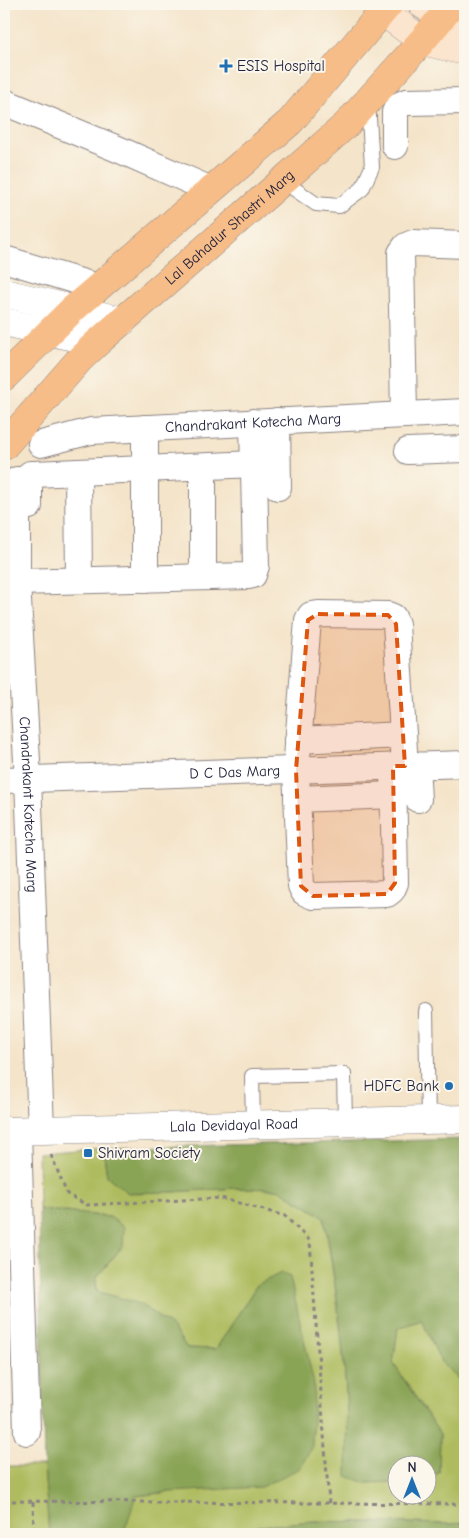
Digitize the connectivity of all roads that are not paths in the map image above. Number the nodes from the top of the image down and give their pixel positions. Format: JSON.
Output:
{"nodes":[{"id":1,"x":385,"y":8,"type":"edge"},
{"id":2,"x":445,"y":13,"type":"edge"},
{"id":3,"x":422,"y":41,"type":"junction"},
{"id":4,"x":465,"y":51,"type":"edge"},
{"id":5,"x":368,"y":100,"type":"junction"},
{"id":6,"x":4,"y":102,"type":"edge"},
{"id":7,"x":465,"y":102,"type":"edge"},
{"id":8,"x":395,"y":146,"type":"dead end"},
{"id":9,"x":283,"y":181,"type":"junction"},
{"id":10,"x":211,"y":190,"type":"junction"},
{"id":11,"x":465,"y":245,"type":"edge"},
{"id":12,"x":4,"y":259,"type":"edge"},
{"id":13,"x":97,"y":287,"type":"junction"},
{"id":14,"x":4,"y":293,"type":"edge"},
{"id":15,"x":73,"y":309,"type":"junction"},
{"id":16,"x":123,"y":321,"type":"junction"},
{"id":17,"x":4,"y":322,"type":"edge"},
{"id":18,"x":50,"y":331,"type":"junction"},
{"id":19,"x":98,"y":342,"type":"junction"},
{"id":20,"x":4,"y":377,"type":"edge"},
{"id":21,"x":465,"y":412,"type":"edge"},
{"id":22,"x":404,"y":415,"type":"junction"},
{"id":23,"x":269,"y":426,"type":"junction"},
{"id":24,"x":139,"y":428,"type":"junction"},
{"id":25,"x":42,"y":444,"type":"dead end"},
{"id":26,"x":4,"y":446,"type":"edge"},
{"id":27,"x":465,"y":449,"type":"edge"},
{"id":28,"x":408,"y":451,"type":"dead end"},
{"id":29,"x":254,"y":464,"type":"junction"},
{"id":30,"x":203,"y":466,"type":"junction"},
{"id":31,"x":139,"y":469,"type":"junction"},
{"id":32,"x":78,"y":472,"type":"junction"},
{"id":33,"x":17,"y":480,"type":"dead end"},
{"id":34,"x":278,"y":487,"type":"dead end"},
{"id":35,"x":203,"y":577,"type":"junction"},
{"id":36,"x":139,"y":579,"type":"junction"},
{"id":37,"x":79,"y":580,"type":"junction"},
{"id":38,"x":24,"y":582,"type":"junction"},
{"id":39,"x":12,"y":653,"type":"edge"},
{"id":40,"x":13,"y":688,"type":"edge"},
{"id":41,"x":403,"y":735,"type":"junction"},
{"id":42,"x":298,"y":740,"type":"junction"},
{"id":43,"x":465,"y":764,"type":"edge"},
{"id":44,"x":405,"y":766,"type":"junction"},
{"id":45,"x":296,"y":770,"type":"junction"},
{"id":46,"x":16,"y":780,"type":"edge"},
{"id":47,"x":406,"y":797,"type":"junction"},
{"id":48,"x":297,"y":799,"type":"junction"},
{"id":49,"x":426,"y":1011,"type":"dead end"},
{"id":50,"x":428,"y":1120,"type":"junction"},
{"id":51,"x":465,"y":1120,"type":"edge"},
{"id":52,"x":345,"y":1122,"type":"junction"},
{"id":53,"x":253,"y":1125,"type":"junction"},
{"id":54,"x":21,"y":1131,"type":"edge"},
{"id":55,"x":27,"y":1432,"type":"dead end"}],
"edges":[{"from":1,"to":3,"type":"main road"},
{"from":1,"to":10,"type":"main road"},
{"from":2,"to":3,"type":"main road","name":"Lal Bahadur Shastri Marg"},
{"from":3,"to":4,"type":"main road"},
{"from":3,"to":5,"type":"main road","name":"Lal Bahadur Shastri Marg"},
{"from":5,"to":9,"type":"main road","name":"Lal Bahadur Shastri Marg"},
{"from":5,"to":9,"type":"lane"},
{"from":6,"to":10,"type":"street"},
{"from":7,"to":8,"type":"street"},
{"from":9,"to":16,"type":"main road","name":"Lal Bahadur Shastri Marg"},
{"from":10,"to":13,"type":"main road"},
{"from":11,"to":22,"type":"street"},
{"from":12,"to":13,"type":"street"},
{"from":13,"to":15,"type":"main road"},
{"from":14,"to":15,"type":"street"},
{"from":15,"to":16,"type":"street"},
{"from":15,"to":18,"type":"main road"},
{"from":16,"to":19,"type":"main road","name":"Lal Bahadur Shastri Marg"},
{"from":17,"to":18,"type":"street"},
{"from":18,"to":19,"type":"street"},
{"from":18,"to":20,"type":"main road"},
{"from":19,"to":26,"type":"main road","name":"Lal Bahadur Shastri Marg"},
{"from":21,"to":22,"type":"street","name":"Chandrakant Kotecha Marg"},
{"from":22,"to":23,"type":"street","name":"Chandrakant Kotecha Marg"},
{"from":23,"to":24,"type":"street","name":"Chandrakant Kotecha Marg"},
{"from":23,"to":29,"type":"street"},
{"from":23,"to":34,"type":"street"},
{"from":24,"to":25,"type":"street","name":"Chandrakant Kotecha Marg"},
{"from":24,"to":31,"type":"street"},
{"from":27,"to":28,"type":"street"},
{"from":29,"to":30,"type":"street"},
{"from":29,"to":35,"type":"street"},
{"from":30,"to":31,"type":"street"},
{"from":30,"to":35,"type":"street"},
{"from":31,"to":32,"type":"street"},
{"from":31,"to":36,"type":"street"},
{"from":32,"to":37,"type":"street"},
{"from":32,"to":38,"type":"street"},
{"from":33,"to":38,"type":"street","name":"Chandrakant Kotecha Marg"},
{"from":35,"to":36,"type":"street"},
{"from":36,"to":37,"type":"street"},
{"from":37,"to":38,"type":"street"},
{"from":38,"to":39,"type":"street","name":"Chandrakant Kotecha Marg"},
{"from":39,"to":40,"type":"street","name":"Chandrakant Kotecha Marg"},
{"from":40,"to":46,"type":"street","name":"Chandrakant Kotecha Marg"},
{"from":41,"to":42,"type":"street"},
{"from":41,"to":42,"type":"street"},
{"from":41,"to":44,"type":"street"},
{"from":42,"to":45,"type":"street"},
{"from":43,"to":44,"type":"street","name":"D C Das Marg"},
{"from":44,"to":45,"type":"street","name":"D C Das Marg"},
{"from":44,"to":47,"type":"street"},
{"from":45,"to":46,"type":"street","name":"D C Das Marg"},
{"from":45,"to":48,"type":"street"},
{"from":46,"to":54,"type":"street","name":"Chandrakant Kotecha Marg"},
{"from":47,"to":48,"type":"street"},
{"from":47,"to":48,"type":"street"},
{"from":49,"to":50,"type":"lane"},
{"from":50,"to":51,"type":"street","name":"Lala Devidayal Road"},
{"from":50,"to":52,"type":"street","name":"Lala Devidayal Road"},
{"from":52,"to":53,"type":"street","name":"Lala Devidayal Road"},
{"from":52,"to":53,"type":"lane"},
{"from":53,"to":54,"type":"street","name":"Lala Devidayal Road"},
{"from":54,"to":55,"type":"street","name":"Chandrakant Kotecha Marg"}]}
